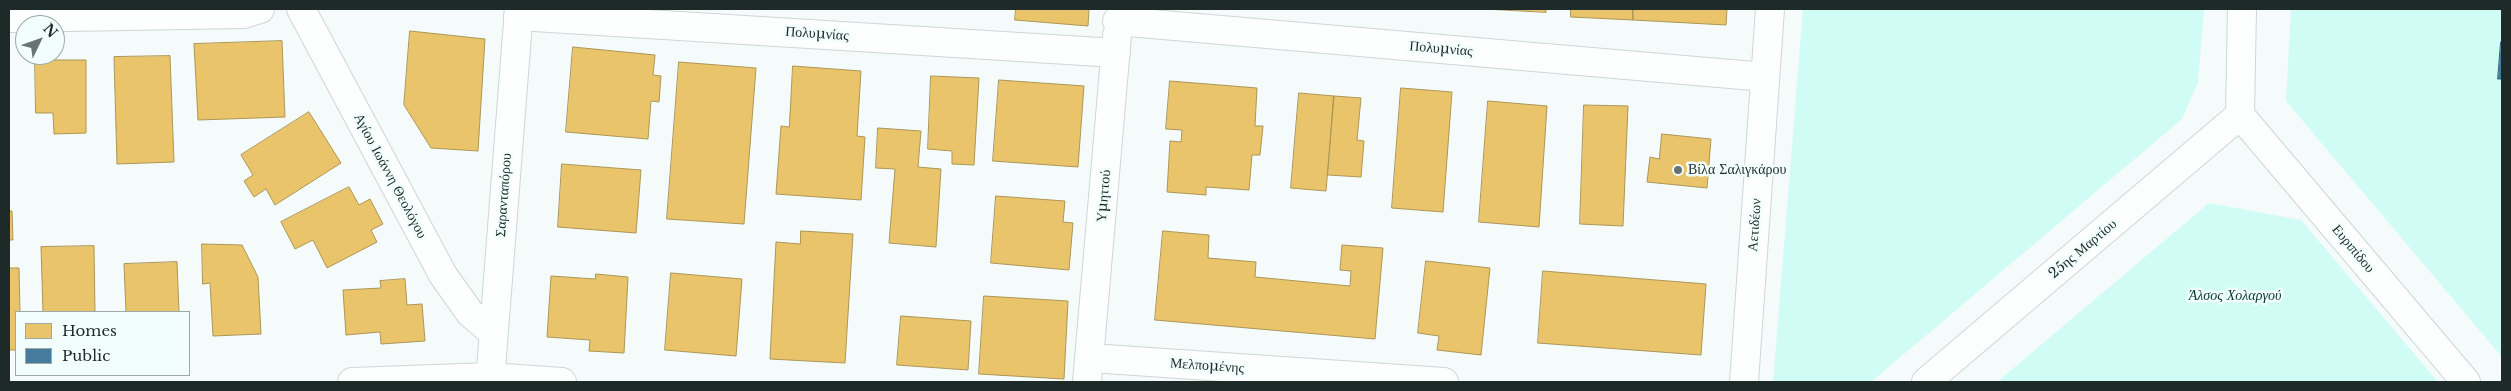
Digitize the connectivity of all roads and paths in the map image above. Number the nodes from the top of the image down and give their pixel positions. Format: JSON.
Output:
{"nodes":[{"id":1,"x":260,"y":9,"type":"edge"},
{"id":2,"x":300,"y":9,"type":"edge"},
{"id":3,"x":1770,"y":9,"type":"edge"},
{"id":4,"x":2242,"y":9,"type":"edge"},
{"id":5,"x":518,"y":12,"type":"edge"},
{"id":6,"x":1118,"y":15,"type":"edge"},
{"id":7,"x":9,"y":18,"type":"edge"},
{"id":8,"x":1116,"y":53,"type":"junction"},
{"id":9,"x":1765,"y":77,"type":"junction"},
{"id":10,"x":2240,"y":115,"type":"junction"},
{"id":11,"x":494,"y":333,"type":"junction"},
{"id":12,"x":1089,"y":370,"type":"edge"},
{"id":13,"x":490,"y":380,"type":"edge"},
{"id":14,"x":352,"y":382,"type":"edge"},
{"id":15,"x":562,"y":382,"type":"edge"},
{"id":16,"x":1444,"y":382,"type":"edge"},
{"id":17,"x":1744,"y":382,"type":"edge"},
{"id":18,"x":1926,"y":382,"type":"edge"},
{"id":19,"x":2466,"y":382,"type":"edge"}],
"edges":[{"from":1,"to":7,"type":"street"},
{"from":2,"to":11,"type":"street","name":"Αγίου Ιωάννη Θεολόγου"},
{"from":3,"to":9,"type":"street","name":"Αετιδέων"},
{"from":4,"to":10,"type":"street"},
{"from":5,"to":8,"type":"street","name":"Πολυμνίας"},
{"from":5,"to":11,"type":"street","name":"Σαρανταπόρου"},
{"from":6,"to":8,"type":"street","name":"Υμηττού"},
{"from":6,"to":9,"type":"street","name":"Πολυμνίας"},
{"from":8,"to":12,"type":"street","name":"Υμηττού"},
{"from":9,"to":17,"type":"street","name":"Αετιδέων"},
{"from":10,"to":18,"type":"street","name":"25ης Μαρτίου"},
{"from":10,"to":19,"type":"street","name":"Ευριπίδου"},
{"from":11,"to":13,"type":"street","name":"Σαρανταπόρου"},
{"from":12,"to":16,"type":"street","name":"Μελπομένης"},
{"from":13,"to":14,"type":"street"},
{"from":13,"to":15,"type":"street"}]}
